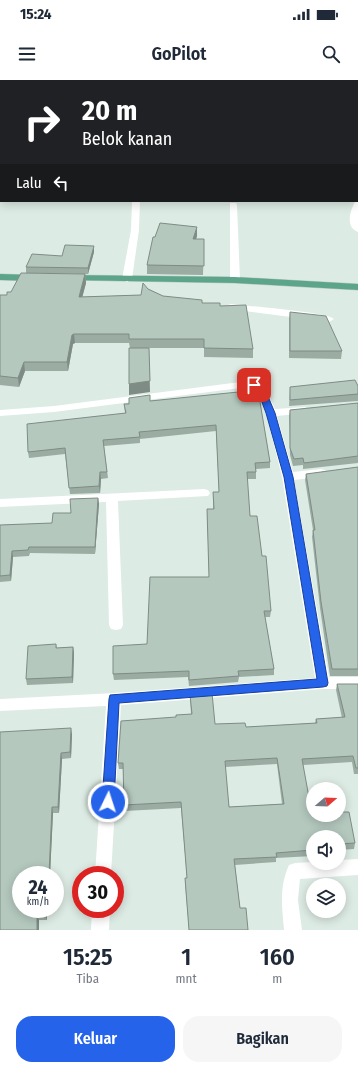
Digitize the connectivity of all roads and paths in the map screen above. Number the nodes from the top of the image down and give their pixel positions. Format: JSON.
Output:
{"nodes":[{"id":1,"x":136,"y":202,"type":"edge"},
{"id":2,"x":358,"y":204,"type":"edge"},
{"id":3,"x":234,"y":205,"type":"dead end"},
{"id":4,"x":358,"y":229,"type":"edge"},
{"id":5,"x":0,"y":277,"type":"edge"},
{"id":6,"x":46,"y":278,"type":"edge"},
{"id":7,"x":62,"y":278,"type":"edge"},
{"id":8,"x":127,"y":280,"type":"junction"},
{"id":9,"x":140,"y":280,"type":"junction"},
{"id":10,"x":235,"y":280,"type":"junction"},
{"id":11,"x":358,"y":287,"type":"edge"},
{"id":12,"x":148,"y":289,"type":"edge"},
{"id":13,"x":220,"y":306,"type":"edge"},
{"id":14,"x":329,"y":319,"type":"edge"},
{"id":15,"x":318,"y":409,"type":"edge"},
{"id":16,"x":0,"y":413,"type":"edge"},
{"id":17,"x":270,"y":413,"type":"junction"},
{"id":18,"x":335,"y":471,"type":"edge"},
{"id":19,"x":288,"y":477,"type":"junction"},
{"id":20,"x":204,"y":493,"type":"dead end"},
{"id":21,"x":112,"y":497,"type":"junction"},
{"id":22,"x":0,"y":503,"type":"edge"},
{"id":23,"x":116,"y":626,"type":"dead end"},
{"id":24,"x":323,"y":683,"type":"junction"},
{"id":25,"x":358,"y":683,"type":"edge"},
{"id":26,"x":114,"y":699,"type":"junction"},
{"id":27,"x":0,"y":705,"type":"edge"},
{"id":28,"x":104,"y":866,"type":"edge"},
{"id":29,"x":358,"y":867,"type":"edge"},
{"id":30,"x":101,"y":918,"type":"edge"},
{"id":31,"x":100,"y":930,"type":"edge"},
{"id":32,"x":293,"y":930,"type":"edge"}],
"edges":[{"from":1,"to":8,"type":"street"},
{"from":2,"to":4,"type":"street"},
{"from":3,"to":10,"type":"street"},
{"from":5,"to":6,"type":"main road"},
{"from":7,"to":8,"type":"main road"},
{"from":8,"to":9,"type":"main road"},
{"from":9,"to":10,"type":"main road"},
{"from":9,"to":12,"type":"street"},
{"from":10,"to":11,"type":"main road"},
{"from":13,"to":14,"type":"street"},
{"from":15,"to":17,"type":"street"},
{"from":16,"to":17,"type":"street"},
{"from":17,"to":19,"type":"street"},
{"from":18,"to":19,"type":"street"},
{"from":19,"to":24,"type":"street"},
{"from":20,"to":21,"type":"street"},
{"from":21,"to":22,"type":"street"},
{"from":21,"to":23,"type":"street"},
{"from":24,"to":25,"type":"street"},
{"from":24,"to":26,"type":"street"},
{"from":26,"to":27,"type":"street"},
{"from":26,"to":28,"type":"street"},
{"from":29,"to":32,"type":"street"},
{"from":30,"to":31,"type":"street"}]}
